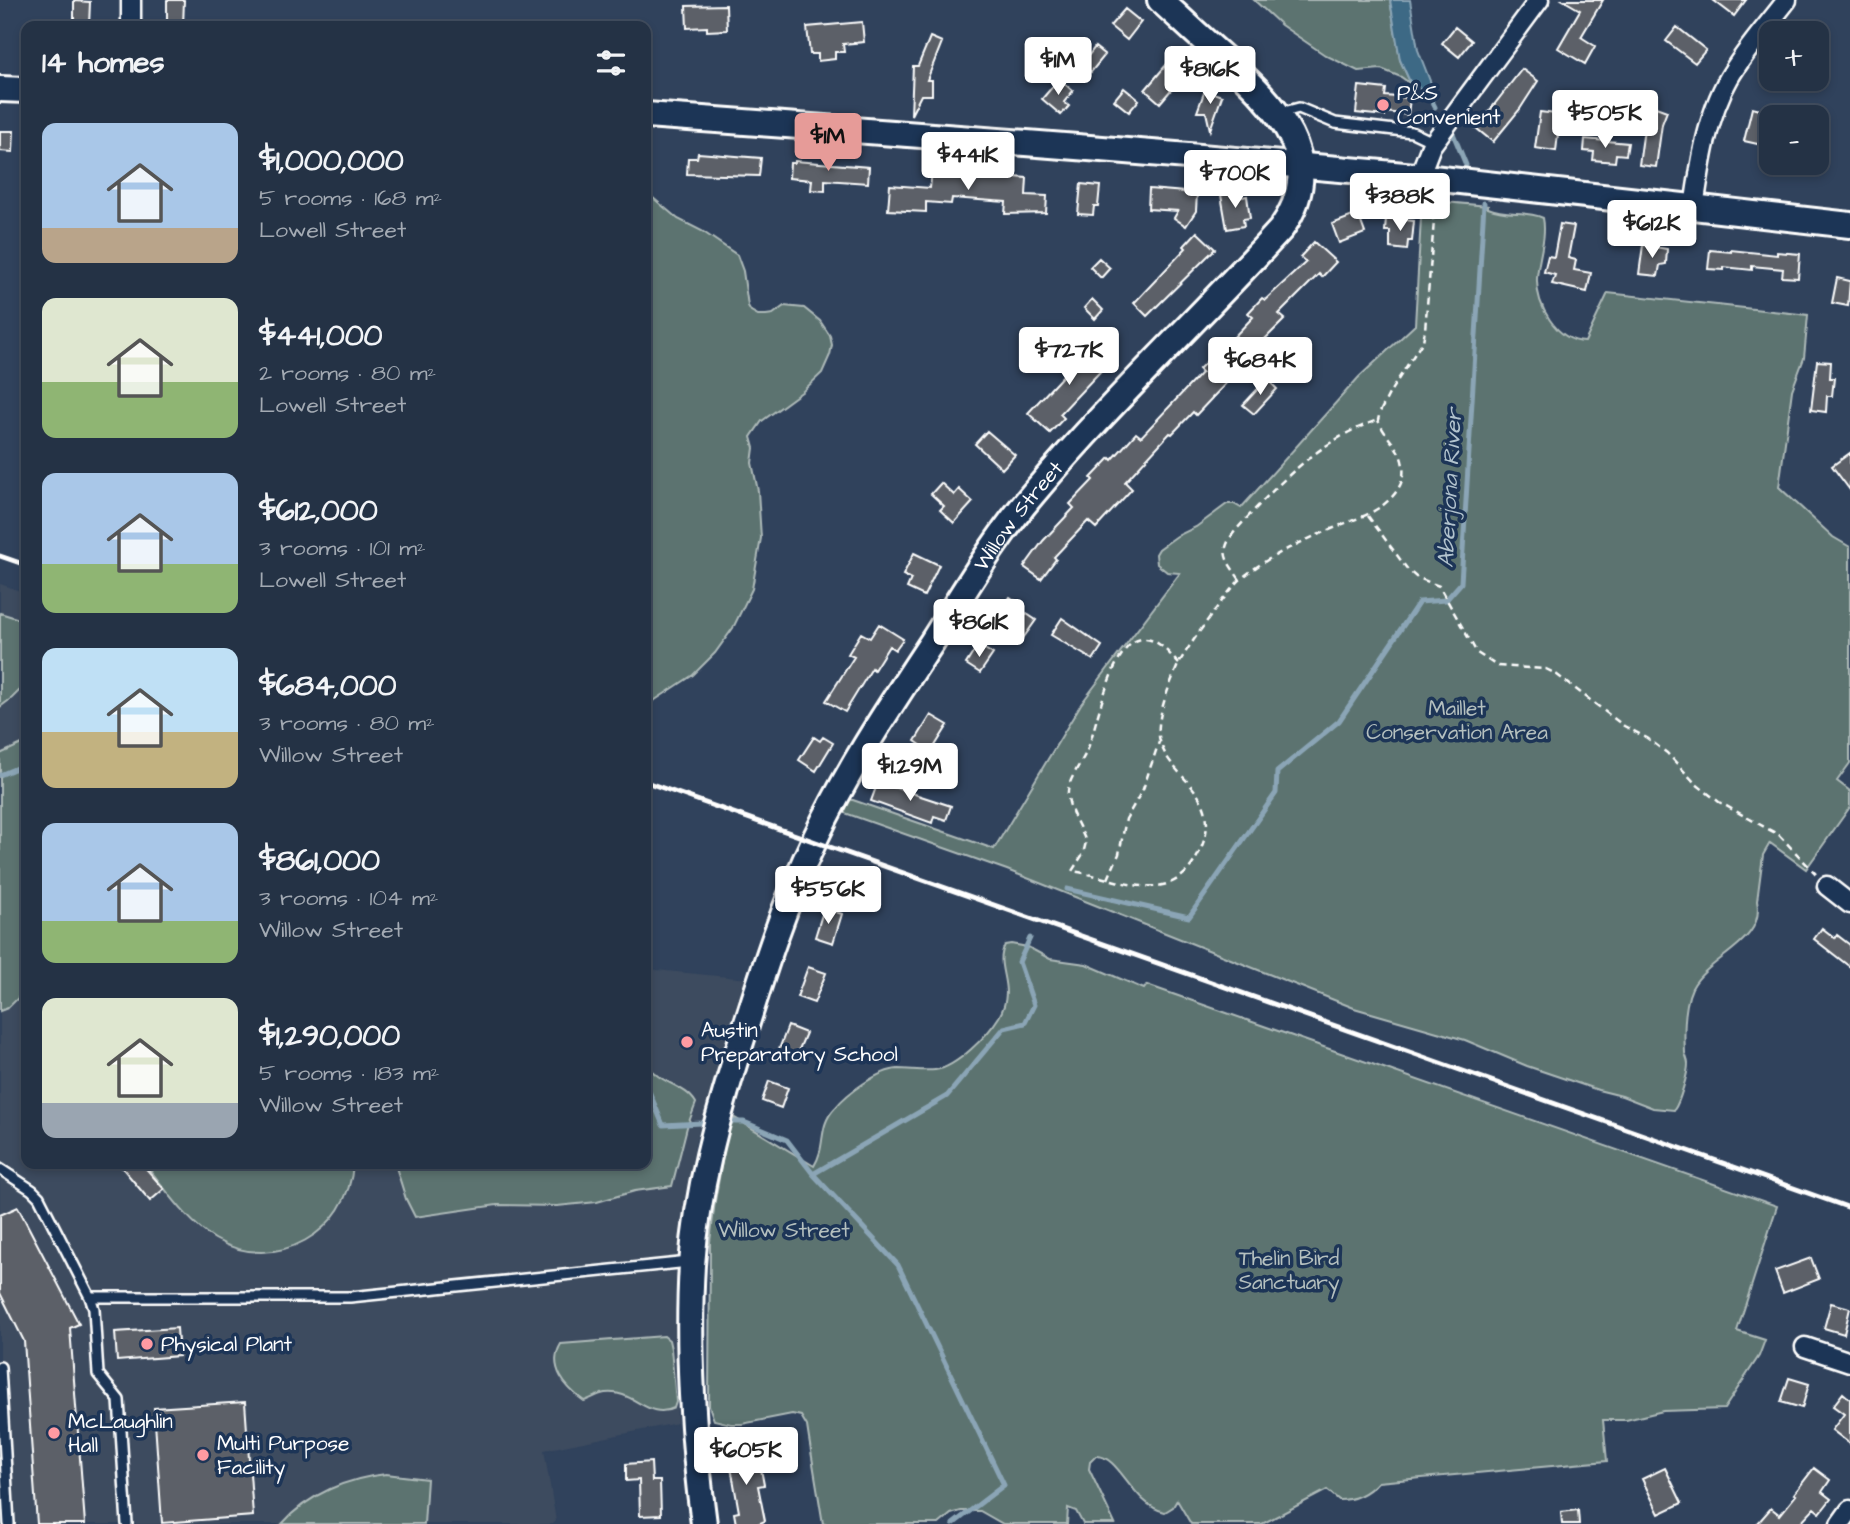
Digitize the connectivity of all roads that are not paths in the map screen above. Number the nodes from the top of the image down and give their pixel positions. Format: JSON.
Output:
{"nodes":[{"id":1,"x":131,"y":0,"type":"edge"},
{"id":2,"x":1160,"y":0,"type":"edge"},
{"id":3,"x":1539,"y":0,"type":"edge"},
{"id":4,"x":1787,"y":0,"type":"edge"},
{"id":5,"x":131,"y":21,"type":"edge"},
{"id":6,"x":0,"y":89,"type":"edge"},
{"id":7,"x":21,"y":90,"type":"edge"},
{"id":8,"x":1278,"y":114,"type":"junction"},
{"id":9,"x":651,"y":115,"type":"edge"},
{"id":10,"x":1433,"y":142,"type":"junction"},
{"id":11,"x":1301,"y":166,"type":"junction"},
{"id":12,"x":1419,"y":177,"type":"junction"},
{"id":13,"x":1694,"y":208,"type":"junction"},
{"id":14,"x":1850,"y":225,"type":"edge"},
{"id":15,"x":1828,"y":886,"type":"road end"},
{"id":16,"x":1850,"y":904,"type":"edge"},
{"id":17,"x":0,"y":1169,"type":"edge"},
{"id":18,"x":692,"y":1262,"type":"junction"},
{"id":19,"x":90,"y":1297,"type":"junction"},
{"id":20,"x":1805,"y":1347,"type":"dead end"},
{"id":21,"x":1850,"y":1362,"type":"edge"},
{"id":22,"x":0,"y":1367,"type":"edge"},
{"id":23,"x":1850,"y":1510,"type":"edge"},
{"id":24,"x":9,"y":1524,"type":"edge"},
{"id":25,"x":127,"y":1524,"type":"edge"},
{"id":26,"x":704,"y":1524,"type":"edge"},
{"id":27,"x":1840,"y":1524,"type":"edge"}],
"edges":[{"from":1,"to":5,"type":"street"},
{"from":2,"to":8,"type":"main road"},
{"from":3,"to":10,"type":"street"},
{"from":4,"to":13,"type":"street"},
{"from":6,"to":7,"type":"main road"},
{"from":8,"to":10,"type":"lane"},
{"from":8,"to":11,"type":"main road"},
{"from":9,"to":11,"type":"main road"},
{"from":10,"to":12,"type":"street"},
{"from":11,"to":12,"type":"main road"},
{"from":11,"to":18,"type":"main road","name":"Willow Street"},
{"from":12,"to":13,"type":"main road"},
{"from":13,"to":14,"type":"main road"},
{"from":15,"to":16,"type":"street"},
{"from":17,"to":19,"type":"lane"},
{"from":18,"to":19,"type":"lane"},
{"from":18,"to":26,"type":"main road","name":"Willow Street"},
{"from":19,"to":25,"type":"lane"},
{"from":20,"to":21,"type":"street"},
{"from":22,"to":24,"type":"lane"},
{"from":23,"to":27,"type":"street"}]}
